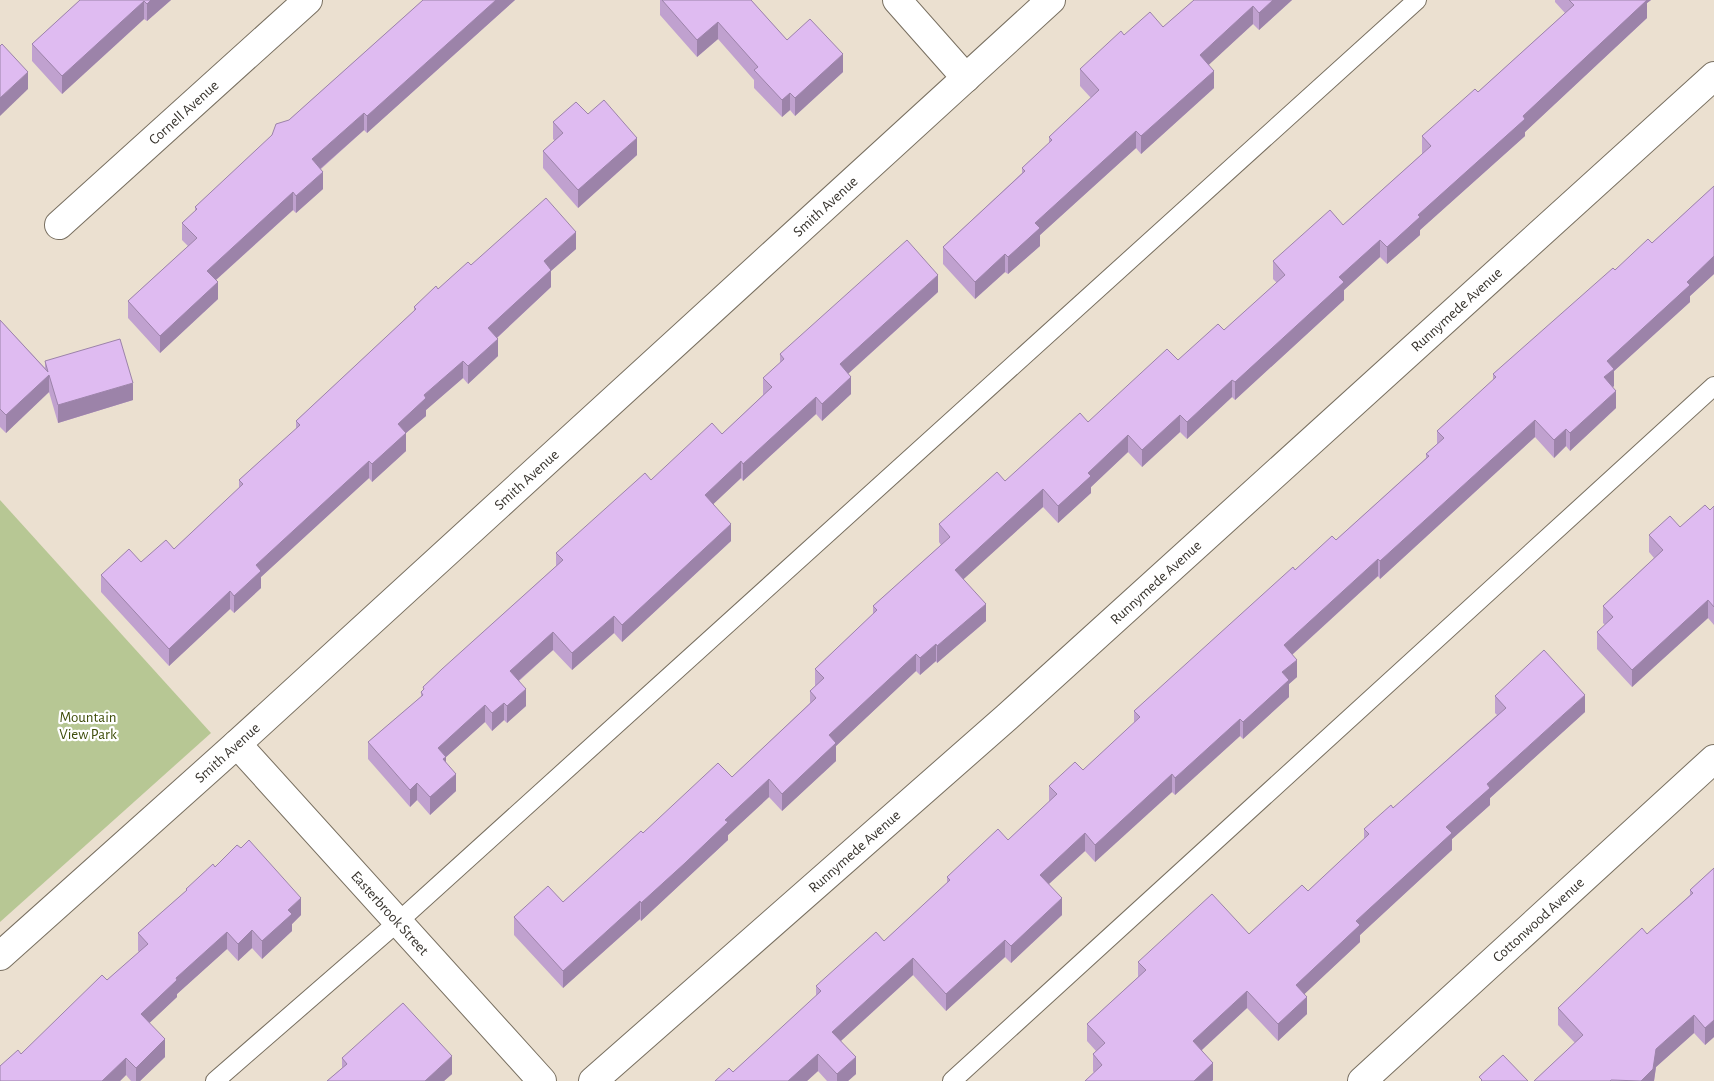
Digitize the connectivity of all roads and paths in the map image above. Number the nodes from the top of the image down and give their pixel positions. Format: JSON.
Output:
{"nodes":[{"id":1,"x":308,"y":0,"type":"edge"},
{"id":2,"x":897,"y":0,"type":"edge"},
{"id":3,"x":1051,"y":0,"type":"edge"},
{"id":4,"x":1417,"y":0,"type":"edge"},
{"id":5,"x":1714,"y":76,"type":"edge"},
{"id":6,"x":966,"y":78,"type":"junction"},
{"id":7,"x":59,"y":225,"type":"dead end"},
{"id":8,"x":1714,"y":386,"type":"edge"},
{"id":9,"x":237,"y":744,"type":"junction"},
{"id":10,"x":1714,"y":759,"type":"edge"},
{"id":11,"x":399,"y":921,"type":"junction"},
{"id":12,"x":0,"y":956,"type":"edge"},
{"id":13,"x":215,"y":1081,"type":"edge"},
{"id":14,"x":542,"y":1081,"type":"edge"},
{"id":15,"x":593,"y":1081,"type":"edge"},
{"id":16,"x":952,"y":1081,"type":"edge"},
{"id":17,"x":1362,"y":1081,"type":"edge"}],
"edges":[{"from":1,"to":7,"type":"street","name":"Cornell Avenue"},
{"from":2,"to":6,"type":"street"},
{"from":3,"to":6,"type":"street","name":"Smith Avenue"},
{"from":4,"to":11,"type":"lane"},
{"from":5,"to":15,"type":"street","name":"Runnymede Avenue"},
{"from":6,"to":9,"type":"street","name":"Smith Avenue"},
{"from":8,"to":16,"type":"lane"},
{"from":9,"to":11,"type":"street","name":"Easterbrook Street"},
{"from":9,"to":12,"type":"street","name":"Smith Avenue"},
{"from":10,"to":17,"type":"street","name":"Cottonwood Avenue"},
{"from":11,"to":13,"type":"lane"},
{"from":11,"to":14,"type":"street","name":"Easterbrook Street"}]}
